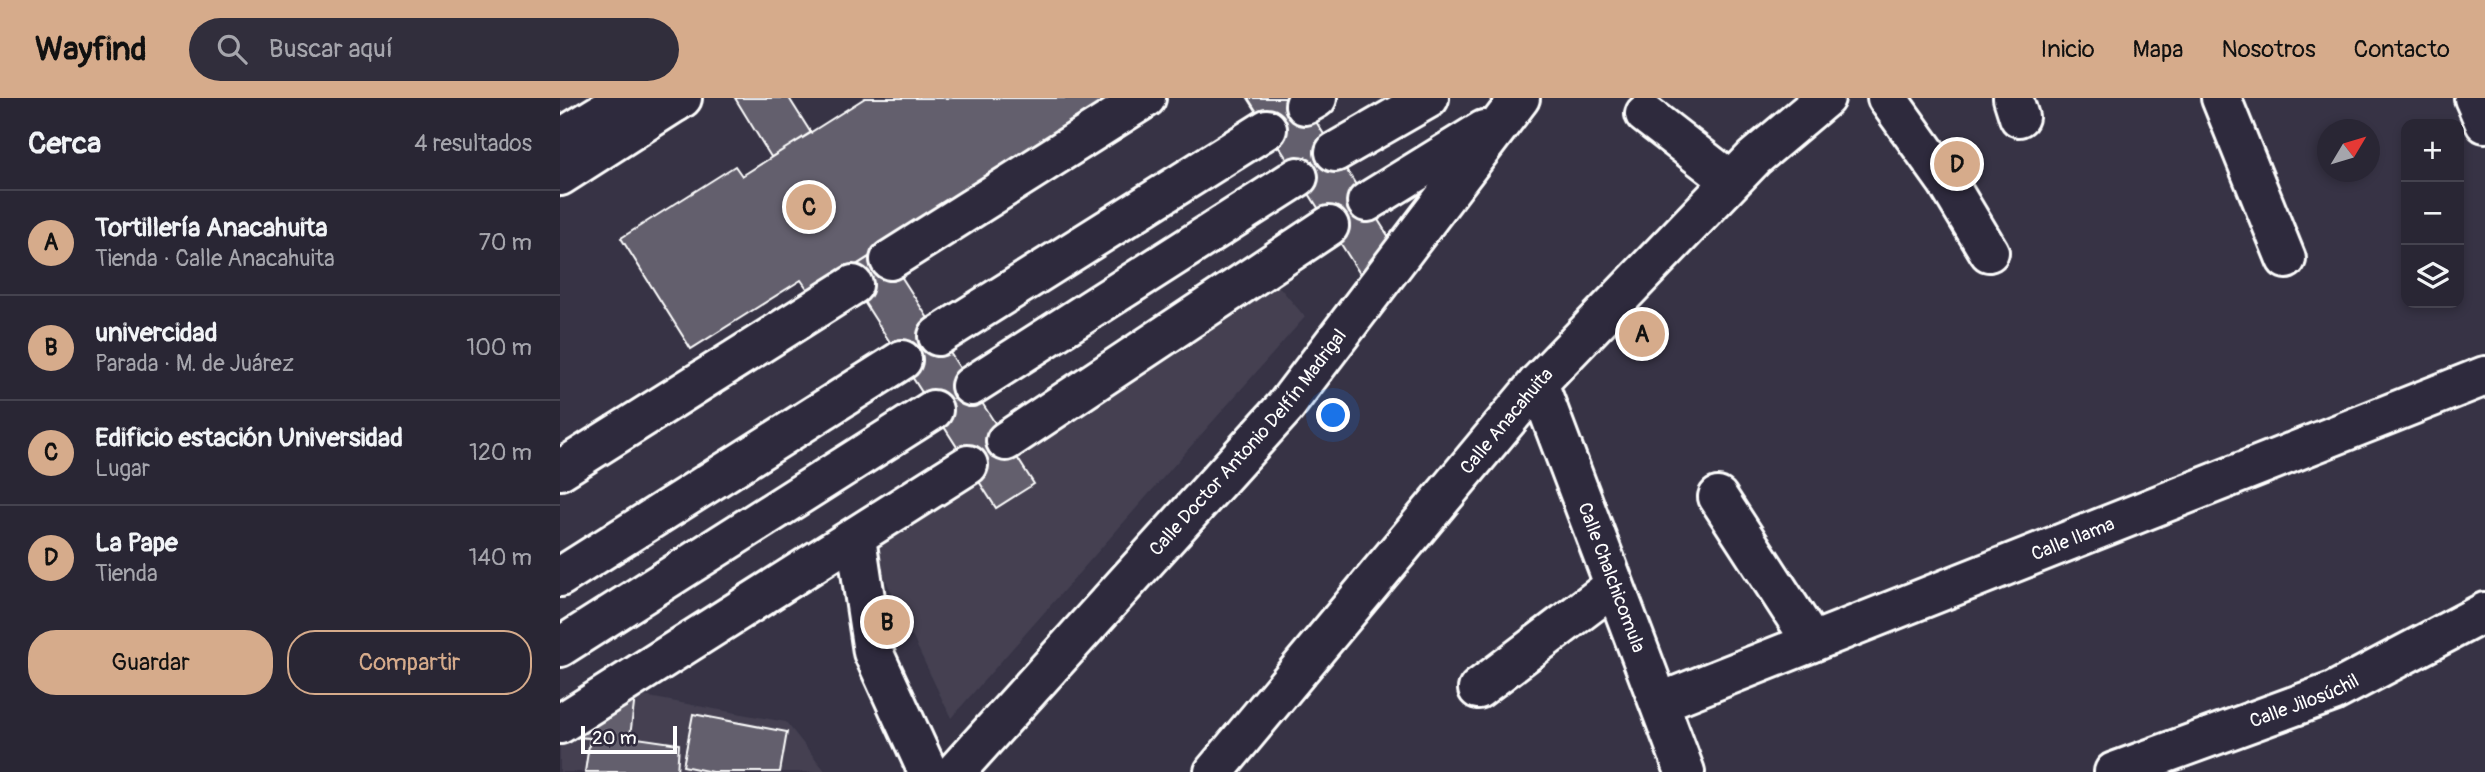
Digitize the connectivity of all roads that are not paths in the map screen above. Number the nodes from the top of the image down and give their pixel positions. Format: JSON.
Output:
{"nodes":[{"id":1,"x":590,"y":98,"type":"edge"},
{"id":2,"x":1146,"y":98,"type":"edge"},
{"id":3,"x":1429,"y":98,"type":"edge"},
{"id":4,"x":1825,"y":98,"type":"edge"},
{"id":5,"x":1887,"y":98,"type":"edge"},
{"id":6,"x":2221,"y":98,"type":"edge"},
{"id":7,"x":2474,"y":98,"type":"edge"},
{"id":8,"x":679,"y":100,"type":"edge"},
{"id":9,"x":1512,"y":108,"type":"edge"},
{"id":10,"x":1645,"y":114,"type":"dead end"},
{"id":11,"x":560,"y":117,"type":"edge"},
{"id":12,"x":2485,"y":123,"type":"edge"},
{"id":13,"x":1267,"y":129,"type":"dead end"},
{"id":14,"x":560,"y":139,"type":"edge"},
{"id":15,"x":1335,"y":152,"type":"dead end"},
{"id":16,"x":560,"y":176,"type":"edge"},
{"id":17,"x":1298,"y":177,"type":"dead end"},
{"id":18,"x":1731,"y":181,"type":"junction"},
{"id":19,"x":1367,"y":202,"type":"dead end"},
{"id":20,"x":1329,"y":226,"type":"dead end"},
{"id":21,"x":1989,"y":252,"type":"dead end"},
{"id":22,"x":2286,"y":259,"type":"dead end"},
{"id":23,"x":890,"y":260,"type":"dead end"},
{"id":24,"x":853,"y":285,"type":"dead end"},
{"id":25,"x":938,"y":336,"type":"dead end"},
{"id":26,"x":902,"y":360,"type":"dead end"},
{"id":27,"x":2485,"y":376,"type":"edge"},
{"id":28,"x":1538,"y":383,"type":"junction"},
{"id":29,"x":971,"y":386,"type":"dead end"},
{"id":30,"x":933,"y":410,"type":"dead end"},
{"id":31,"x":1006,"y":441,"type":"dead end"},
{"id":32,"x":968,"y":465,"type":"dead end"},
{"id":33,"x":560,"y":470,"type":"edge"},
{"id":34,"x":1718,"y":497,"type":"dead end"},
{"id":35,"x":856,"y":538,"type":"junction"},
{"id":36,"x":560,"y":577,"type":"edge"},
{"id":37,"x":1614,"y":586,"type":"junction"},
{"id":38,"x":2485,"y":612,"type":"edge"},
{"id":39,"x":1812,"y":642,"type":"junction"},
{"id":40,"x":560,"y":647,"type":"edge"},
{"id":41,"x":1478,"y":689,"type":"dead end"},
{"id":42,"x":1661,"y":702,"type":"junction"},
{"id":43,"x":560,"y":724,"type":"edge"},
{"id":44,"x":928,"y":772,"type":"edge"},
{"id":45,"x":955,"y":772,"type":"edge"},
{"id":46,"x":1214,"y":772,"type":"edge"},
{"id":47,"x":1685,"y":772,"type":"edge"},
{"id":48,"x":2114,"y":772,"type":"edge"}],
"edges":[{"from":1,"to":11,"type":"street"},
{"from":2,"to":23,"type":"street"},
{"from":3,"to":15,"type":"street"},
{"from":4,"to":18,"type":"street","name":"Calle Anacahuita"},
{"from":5,"to":21,"type":"street"},
{"from":6,"to":22,"type":"street"},
{"from":7,"to":12,"type":"street"},
{"from":8,"to":14,"type":"street"},
{"from":8,"to":16,"type":"street"},
{"from":9,"to":19,"type":"street"},
{"from":9,"to":45,"type":"street","name":"Calle Doctor Antonio Delfín Madrigal"},
{"from":10,"to":18,"type":"street"},
{"from":13,"to":25,"type":"street"},
{"from":17,"to":29,"type":"street"},
{"from":18,"to":28,"type":"street","name":"Calle Anacahuita"},
{"from":20,"to":31,"type":"street"},
{"from":24,"to":33,"type":"street"},
{"from":26,"to":36,"type":"street"},
{"from":27,"to":39,"type":"street","name":"Calle Ilama"},
{"from":28,"to":37,"type":"street","name":"Calle Chalchicomula"},
{"from":28,"to":46,"type":"street","name":"Calle Anacahuita"},
{"from":30,"to":40,"type":"street"},
{"from":32,"to":35,"type":"street"},
{"from":34,"to":39,"type":"street"},
{"from":35,"to":43,"type":"street"},
{"from":35,"to":44,"type":"street"},
{"from":37,"to":41,"type":"street"},
{"from":37,"to":42,"type":"street","name":"Calle Chalchicomula"},
{"from":38,"to":48,"type":"street","name":"Calle Jilosúchil"},
{"from":39,"to":42,"type":"street","name":"Calle Ilama"},
{"from":42,"to":47,"type":"street","name":"Calle Chalchicomula"}]}
